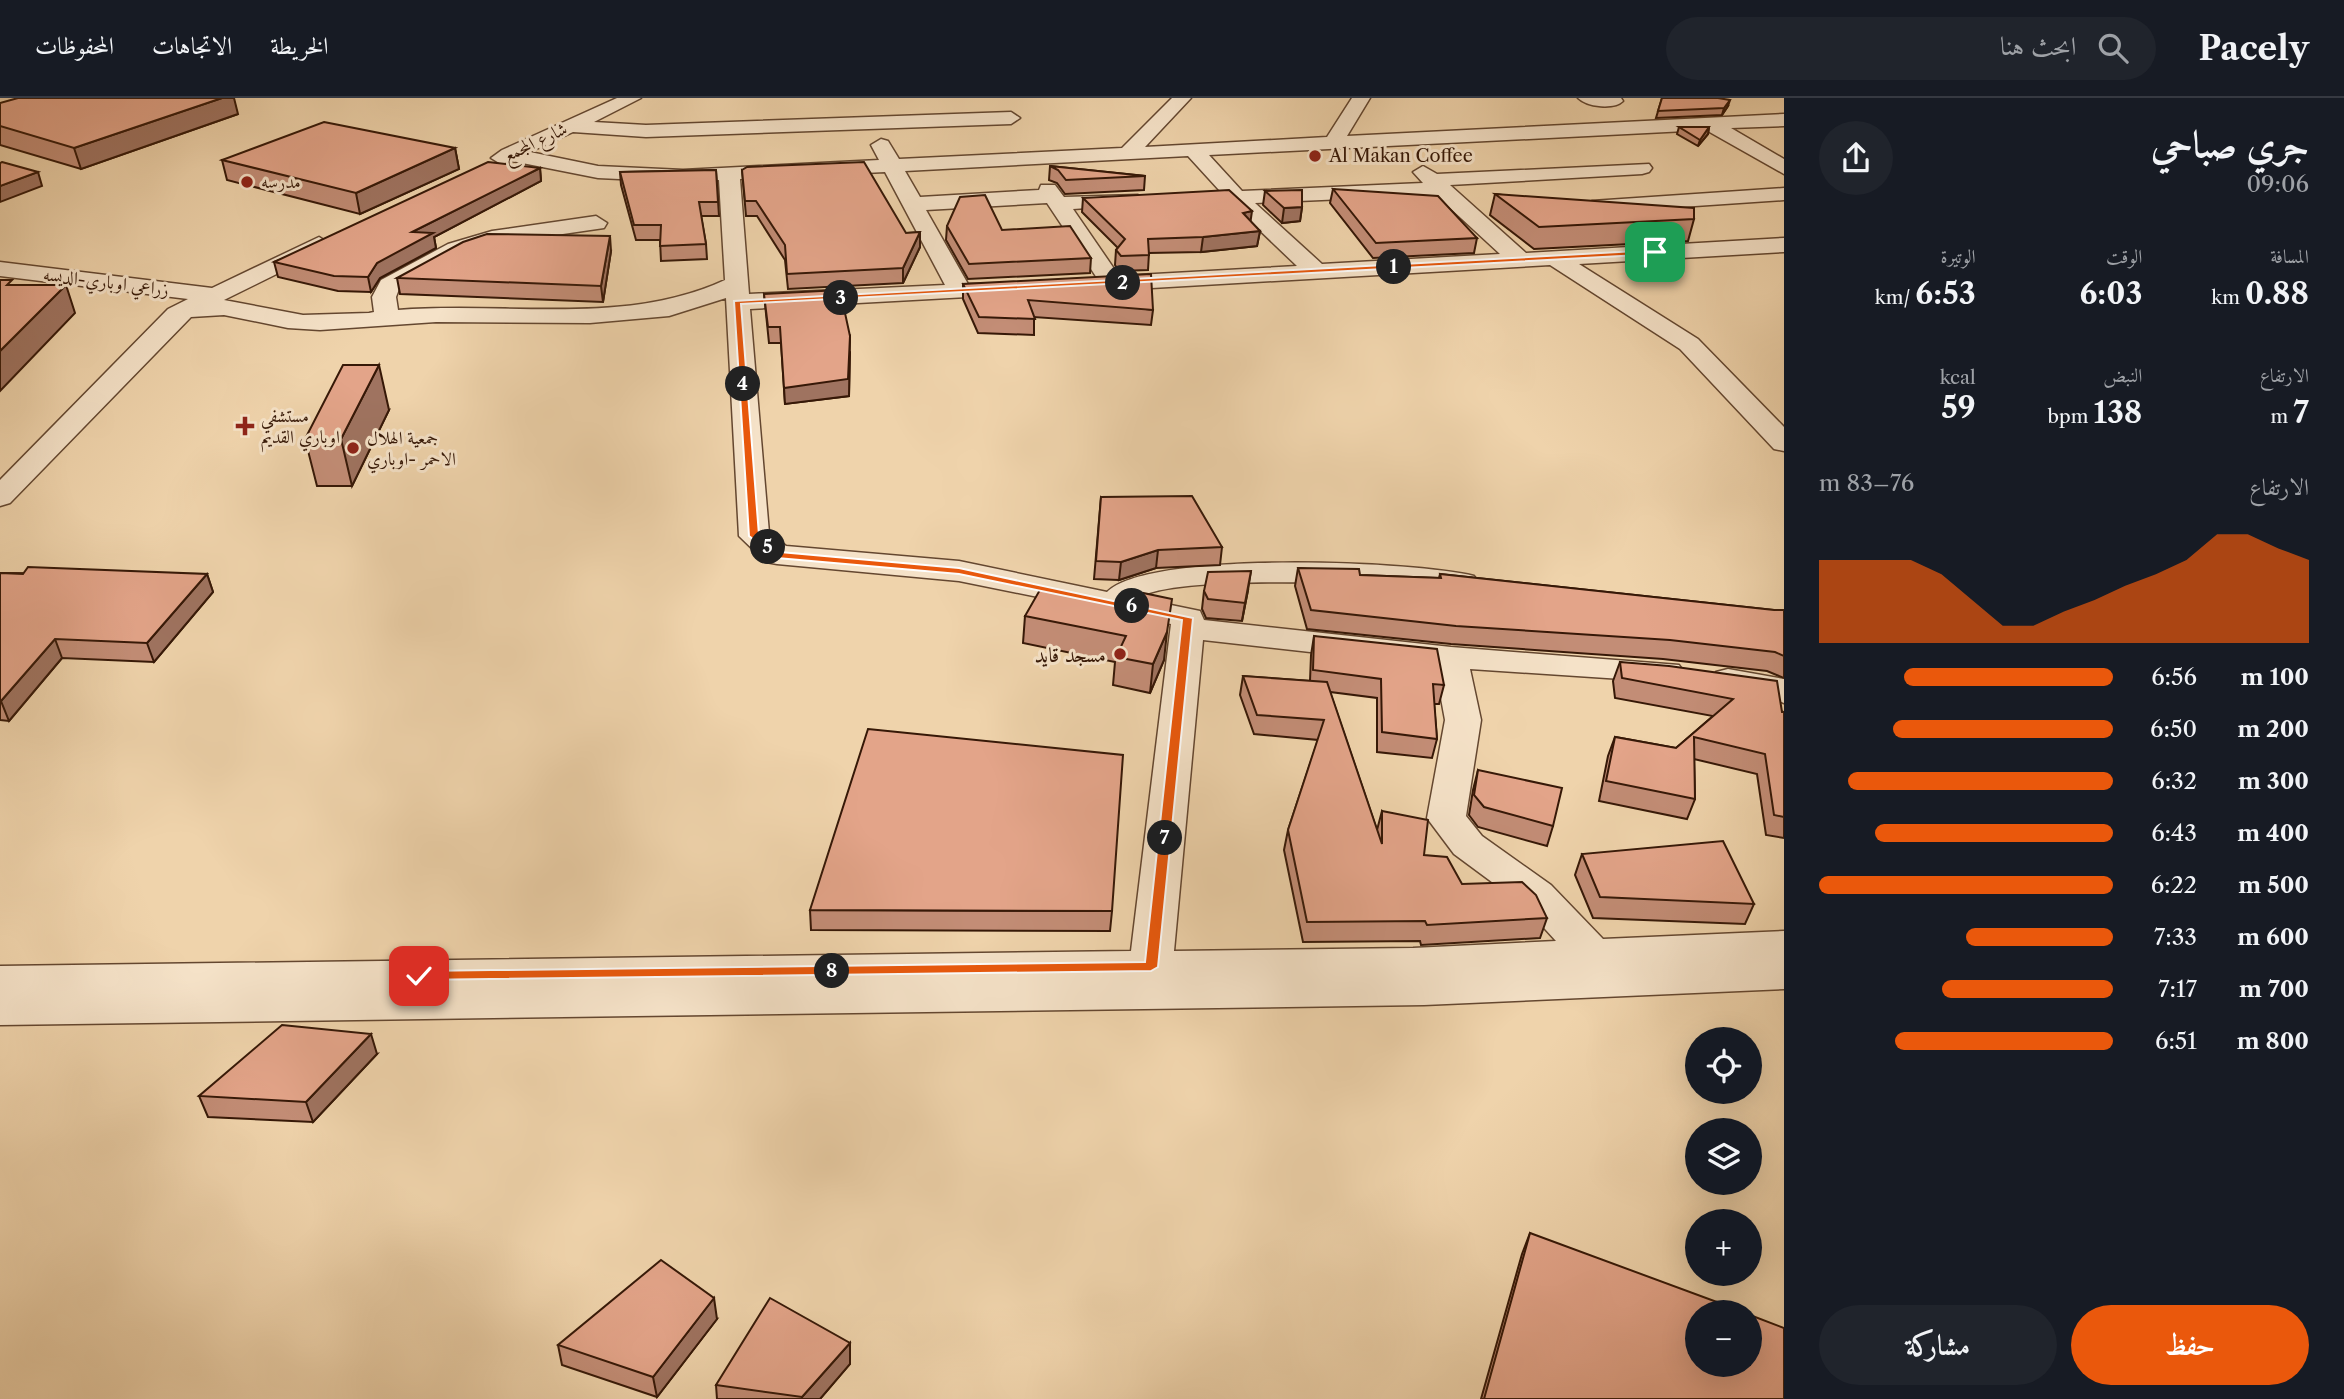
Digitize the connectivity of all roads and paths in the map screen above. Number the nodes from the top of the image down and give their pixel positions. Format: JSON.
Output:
{"nodes":[{"id":1,"x":632,"y":98,"type":"edge"},
{"id":2,"x":1000,"y":98,"type":"edge"},
{"id":3,"x":1182,"y":98,"type":"edge"},
{"id":4,"x":1361,"y":98,"type":"edge"},
{"id":5,"x":1587,"y":98,"type":"edge"},
{"id":6,"x":1615,"y":99,"type":"edge"},
{"id":7,"x":802,"y":104,"type":"dead end"},
{"id":8,"x":1780,"y":109,"type":"edge"},
{"id":9,"x":1011,"y":118,"type":"junction"},
{"id":10,"x":871,"y":123,"type":"junction"},
{"id":11,"x":1710,"y":124,"type":"junction"},
{"id":12,"x":567,"y":127,"type":"junction"},
{"id":13,"x":761,"y":127,"type":"junction"},
{"id":14,"x":1608,"y":128,"type":"junction"},
{"id":15,"x":1580,"y":130,"type":"junction"},
{"id":16,"x":1387,"y":140,"type":"junction"},
{"id":17,"x":1334,"y":142,"type":"junction"},
{"id":18,"x":1193,"y":150,"type":"junction"},
{"id":19,"x":1128,"y":153,"type":"junction"},
{"id":20,"x":509,"y":154,"type":"junction"},
{"id":21,"x":1031,"y":158,"type":"junction"},
{"id":22,"x":1781,"y":164,"type":"edge"},
{"id":23,"x":485,"y":165,"type":"edge"},
{"id":24,"x":890,"y":165,"type":"junction"},
{"id":25,"x":1642,"y":168,"type":"junction"},
{"id":26,"x":729,"y":174,"type":"junction"},
{"id":27,"x":1542,"y":174,"type":"junction"},
{"id":28,"x":1437,"y":184,"type":"junction"},
{"id":29,"x":1784,"y":194,"type":"edge"},
{"id":30,"x":1206,"y":195,"type":"edge"},
{"id":31,"x":1235,"y":196,"type":"junction"},
{"id":32,"x":1152,"y":198,"type":"edge"},
{"id":33,"x":1056,"y":200,"type":"junction"},
{"id":34,"x":1695,"y":200,"type":"junction"},
{"id":35,"x":911,"y":204,"type":"junction"},
{"id":36,"x":1591,"y":207,"type":"junction"},
{"id":37,"x":596,"y":223,"type":"dead end"},
{"id":38,"x":340,"y":234,"type":"edge"},
{"id":39,"x":1779,"y":249,"type":"edge"},
{"id":40,"x":1655,"y":252,"type":"junction"},
{"id":41,"x":1554,"y":258,"type":"junction"},
{"id":42,"x":1520,"y":260,"type":"junction"},
{"id":43,"x":0,"y":269,"type":"edge"},
{"id":44,"x":1317,"y":272,"type":"junction"},
{"id":45,"x":256,"y":274,"type":"junction"},
{"id":46,"x":1112,"y":283,"type":"junction"},
{"id":47,"x":1071,"y":286,"type":"edge"},
{"id":48,"x":1043,"y":287,"type":"edge"},
{"id":49,"x":960,"y":292,"type":"junction"},
{"id":50,"x":736,"y":294,"type":"junction"},
{"id":51,"x":212,"y":295,"type":"junction"},
{"id":52,"x":238,"y":307,"type":"junction"},
{"id":53,"x":177,"y":314,"type":"junction"},
{"id":54,"x":387,"y":318,"type":"junction"},
{"id":55,"x":1784,"y":443,"type":"edge"},
{"id":56,"x":0,"y":497,"type":"edge"},
{"id":57,"x":1489,"y":586,"type":"edge"},
{"id":58,"x":1114,"y":603,"type":"junction"},
{"id":59,"x":1187,"y":628,"type":"junction"},
{"id":60,"x":1451,"y":657,"type":"junction"},
{"id":61,"x":1784,"y":692,"type":"edge"},
{"id":62,"x":1784,"y":946,"type":"edge"},
{"id":63,"x":1594,"y":956,"type":"junction"},
{"id":64,"x":1151,"y":967,"type":"junction"},
{"id":65,"x":1784,"y":974,"type":"edge"},
{"id":66,"x":0,"y":982,"type":"edge"},
{"id":67,"x":0,"y":1009,"type":"edge"}],
"edges":[{"from":1,"to":12,"type":"street","name":"شارع المجمع"},
{"from":2,"to":9,"type":"street"},
{"from":3,"to":19,"type":"street"},
{"from":4,"to":17,"type":"street"},
{"from":5,"to":6,"type":"street"},
{"from":6,"to":14,"type":"street"},
{"from":7,"to":13,"type":"street"},
{"from":8,"to":11,"type":"street"},
{"from":9,"to":10,"type":"street"},
{"from":9,"to":21,"type":"street"},
{"from":10,"to":13,"type":"street"},
{"from":10,"to":24,"type":"street"},
{"from":11,"to":14,"type":"street"},
{"from":11,"to":22,"type":"street"},
{"from":12,"to":13,"type":"street"},
{"from":12,"to":20,"type":"street","name":"شارع المجمع"},
{"from":14,"to":15,"type":"street"},
{"from":15,"to":16,"type":"street"},
{"from":15,"to":25,"type":"street"},
{"from":16,"to":17,"type":"street"},
{"from":16,"to":28,"type":"street"},
{"from":17,"to":18,"type":"street"},
{"from":18,"to":19,"type":"street"},
{"from":18,"to":31,"type":"street"},
{"from":19,"to":21,"type":"street"},
{"from":20,"to":23,"type":"street","name":"شارع المجمع"},
{"from":20,"to":26,"type":"street"},
{"from":21,"to":24,"type":"street"},
{"from":21,"to":33,"type":"street"},
{"from":24,"to":26,"type":"street"},
{"from":24,"to":35,"type":"street"},
{"from":25,"to":27,"type":"street"},
{"from":25,"to":34,"type":"street"},
{"from":26,"to":50,"type":"street"},
{"from":27,"to":28,"type":"street"},
{"from":27,"to":36,"type":"street"},
{"from":28,"to":31,"type":"street"},
{"from":28,"to":42,"type":"street"},
{"from":29,"to":34,"type":"street"},
{"from":30,"to":31,"type":"street"},
{"from":31,"to":44,"type":"street"},
{"from":32,"to":33,"type":"street"},
{"from":33,"to":35,"type":"street"},
{"from":33,"to":46,"type":"street"},
{"from":34,"to":36,"type":"street"},
{"from":35,"to":49,"type":"street"},
{"from":36,"to":40,"type":"street"},
{"from":37,"to":54,"type":"street"},
{"from":38,"to":45,"type":"street"},
{"from":39,"to":40,"type":"street"},
{"from":40,"to":41,"type":"street"},
{"from":41,"to":42,"type":"street"},
{"from":41,"to":55,"type":"street"},
{"from":42,"to":44,"type":"street"},
{"from":43,"to":51,"type":"street","name":"زراعي اوباري-الديسه"},
{"from":44,"to":46,"type":"street"},
{"from":45,"to":51,"type":"street"},
{"from":45,"to":52,"type":"street"},
{"from":46,"to":47,"type":"street"},
{"from":48,"to":49,"type":"street"},
{"from":49,"to":50,"type":"street"},
{"from":50,"to":54,"type":"street"},
{"from":50,"to":58,"type":"street"},
{"from":51,"to":53,"type":"street"},
{"from":52,"to":53,"type":"street"},
{"from":52,"to":54,"type":"street"},
{"from":53,"to":56,"type":"street"},
{"from":57,"to":58,"type":"street"},
{"from":58,"to":59,"type":"street"},
{"from":59,"to":60,"type":"street"},
{"from":59,"to":64,"type":"street"},
{"from":60,"to":61,"type":"street"},
{"from":60,"to":63,"type":"street"},
{"from":62,"to":63,"type":"street"},
{"from":63,"to":64,"type":"street"},
{"from":64,"to":66,"type":"street"},
{"from":65,"to":67,"type":"street"}]}
